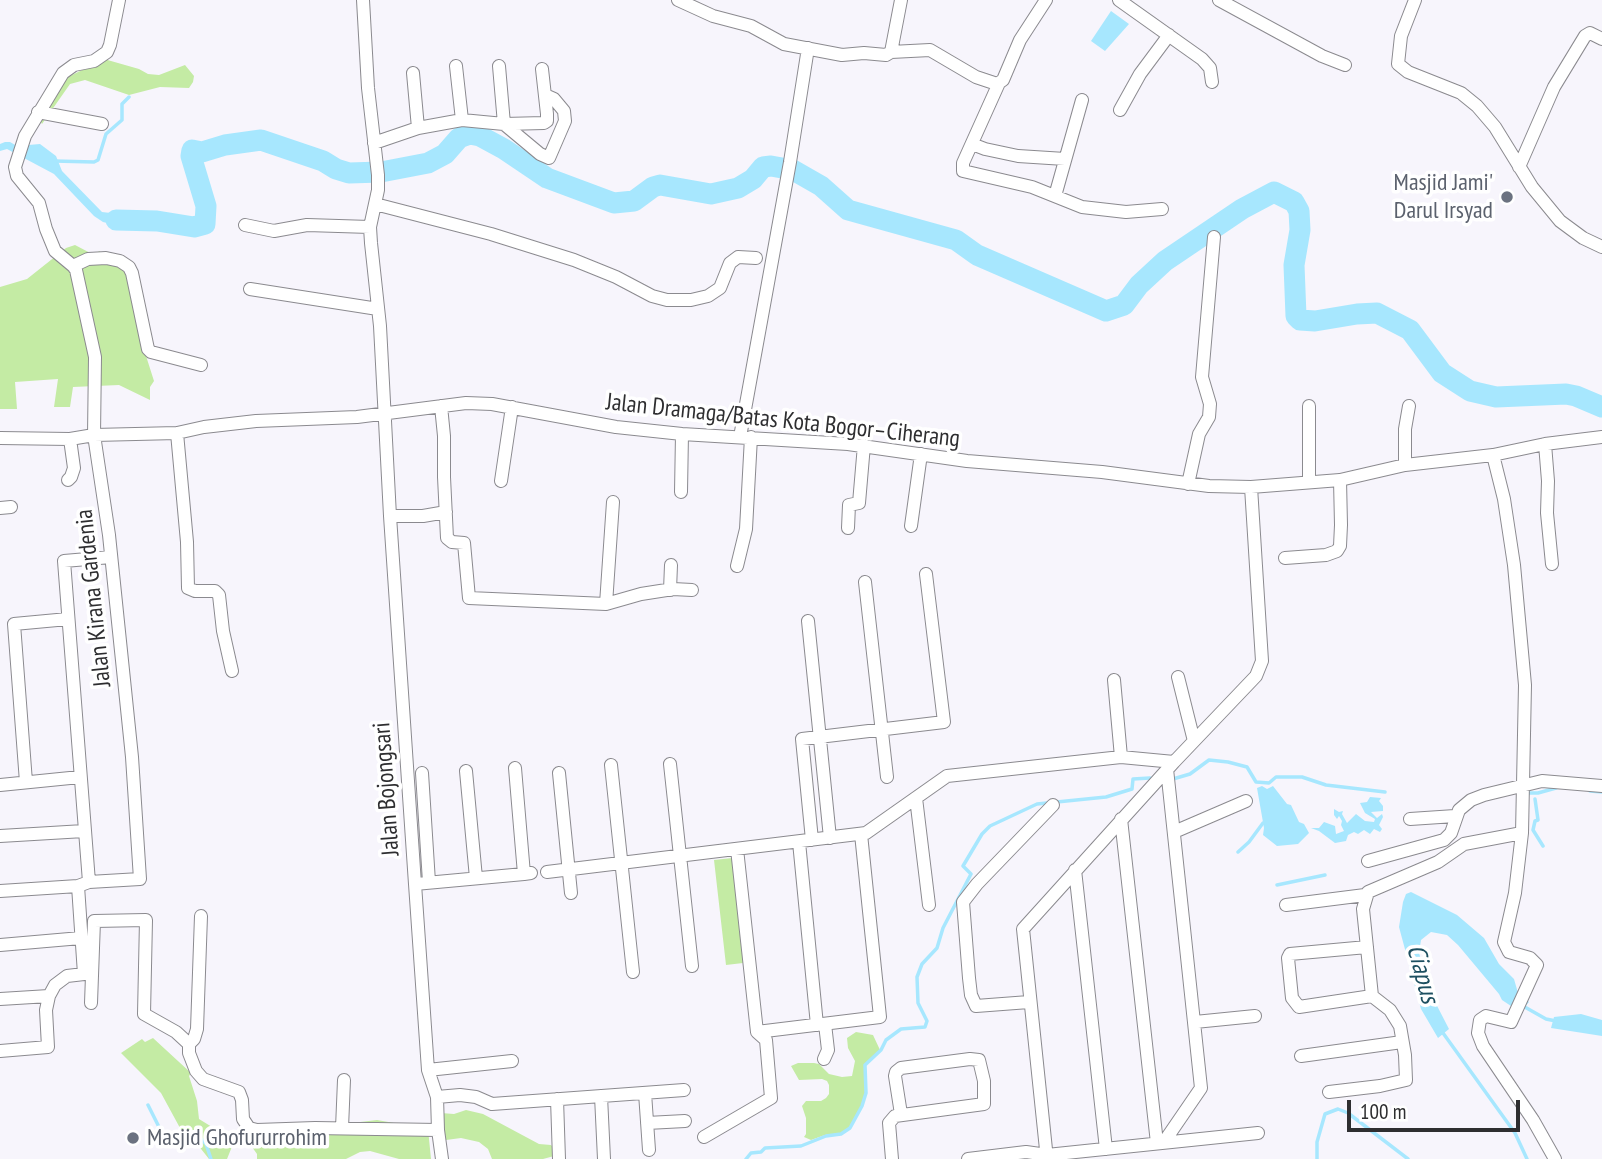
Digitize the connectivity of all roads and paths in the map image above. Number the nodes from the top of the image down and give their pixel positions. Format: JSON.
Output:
{"nodes":[{"id":1,"x":119,"y":0,"type":"edge"},
{"id":2,"x":363,"y":0,"type":"edge"},
{"id":3,"x":678,"y":0,"type":"edge"},
{"id":4,"x":901,"y":0,"type":"edge"},
{"id":5,"x":1046,"y":0,"type":"edge"},
{"id":6,"x":1119,"y":0,"type":"edge"},
{"id":7,"x":1219,"y":0,"type":"edge"},
{"id":8,"x":1415,"y":0,"type":"edge"},
{"id":9,"x":1169,"y":35,"type":"junction"},
{"id":10,"x":1602,"y":39,"type":"edge"},
{"id":11,"x":808,"y":48,"type":"junction"},
{"id":12,"x":891,"y":52,"type":"junction"},
{"id":13,"x":1345,"y":65,"type":"dead end"},
{"id":14,"x":456,"y":66,"type":"dead end"},
{"id":15,"x":499,"y":66,"type":"dead end"},
{"id":16,"x":542,"y":69,"type":"dead end"},
{"id":17,"x":413,"y":73,"type":"dead end"},
{"id":18,"x":1212,"y":82,"type":"dead end"},
{"id":19,"x":999,"y":83,"type":"junction"},
{"id":20,"x":545,"y":95,"type":"junction"},
{"id":21,"x":1082,"y":100,"type":"dead end"},
{"id":22,"x":1120,"y":110,"type":"dead end"},
{"id":23,"x":38,"y":112,"type":"junction"},
{"id":24,"x":463,"y":120,"type":"junction"},
{"id":25,"x":547,"y":121,"type":"junction"},
{"id":26,"x":565,"y":121,"type":"junction"},
{"id":27,"x":102,"y":124,"type":"dead end"},
{"id":28,"x":504,"y":124,"type":"junction"},
{"id":29,"x":418,"y":128,"type":"junction"},
{"id":30,"x":972,"y":144,"type":"junction"},
{"id":31,"x":374,"y":148,"type":"junction"},
{"id":32,"x":1065,"y":159,"type":"junction"},
{"id":33,"x":1519,"y":167,"type":"junction"},
{"id":34,"x":1055,"y":196,"type":"junction"},
{"id":35,"x":375,"y":204,"type":"junction"},
{"id":36,"x":1162,"y":209,"type":"dead end"},
{"id":37,"x":245,"y":225,"type":"dead end"},
{"id":38,"x":370,"y":227,"type":"junction"},
{"id":39,"x":1213,"y":237,"type":"dead end"},
{"id":40,"x":1602,"y":247,"type":"edge"},
{"id":41,"x":756,"y":258,"type":"dead end"},
{"id":42,"x":73,"y":266,"type":"junction"},
{"id":43,"x":250,"y":289,"type":"dead end"},
{"id":44,"x":378,"y":309,"type":"junction"},
{"id":45,"x":201,"y":365,"type":"dead end"},
{"id":46,"x":1409,"y":405,"type":"dead end"},
{"id":47,"x":441,"y":406,"type":"junction"},
{"id":48,"x":1309,"y":406,"type":"dead end"},
{"id":49,"x":512,"y":407,"type":"junction"},
{"id":50,"x":385,"y":415,"type":"junction"},
{"id":51,"x":177,"y":433,"type":"junction"},
{"id":52,"x":682,"y":434,"type":"junction"},
{"id":53,"x":94,"y":435,"type":"junction"},
{"id":54,"x":745,"y":437,"type":"junction"},
{"id":55,"x":1602,"y":437,"type":"edge"},
{"id":56,"x":0,"y":438,"type":"edge"},
{"id":57,"x":70,"y":439,"type":"junction"},
{"id":58,"x":1545,"y":444,"type":"junction"},
{"id":59,"x":864,"y":446,"type":"junction"},
{"id":60,"x":921,"y":454,"type":"junction"},
{"id":61,"x":1493,"y":455,"type":"junction"},
{"id":62,"x":1405,"y":465,"type":"junction"},
{"id":63,"x":68,"y":480,"type":"dead end"},
{"id":64,"x":1340,"y":480,"type":"junction"},
{"id":65,"x":501,"y":481,"type":"dead end"},
{"id":66,"x":1309,"y":481,"type":"junction"},
{"id":67,"x":1188,"y":484,"type":"junction"},
{"id":68,"x":1251,"y":487,"type":"junction"},
{"id":69,"x":681,"y":492,"type":"dead end"},
{"id":70,"x":613,"y":502,"type":"dead end"},
{"id":71,"x":446,"y":512,"type":"junction"},
{"id":72,"x":390,"y":516,"type":"junction"},
{"id":73,"x":911,"y":526,"type":"dead end"},
{"id":74,"x":848,"y":528,"type":"dead end"},
{"id":75,"x":111,"y":557,"type":"junction"},
{"id":76,"x":1285,"y":558,"type":"dead end"},
{"id":77,"x":1552,"y":564,"type":"dead end"},
{"id":78,"x":671,"y":565,"type":"dead end"},
{"id":79,"x":737,"y":566,"type":"dead end"},
{"id":80,"x":926,"y":574,"type":"dead end"},
{"id":81,"x":865,"y":582,"type":"dead end"},
{"id":82,"x":670,"y":590,"type":"junction"},
{"id":83,"x":692,"y":590,"type":"dead end"},
{"id":84,"x":606,"y":604,"type":"junction"},
{"id":85,"x":68,"y":619,"type":"junction"},
{"id":86,"x":808,"y":621,"type":"dead end"},
{"id":87,"x":232,"y":671,"type":"dead end"},
{"id":88,"x":1178,"y":677,"type":"dead end"},
{"id":89,"x":1114,"y":680,"type":"dead end"},
{"id":90,"x":881,"y":729,"type":"junction"},
{"id":91,"x":819,"y":737,"type":"junction"},
{"id":92,"x":1194,"y":741,"type":"junction"},
{"id":93,"x":1121,"y":757,"type":"junction"},
{"id":94,"x":670,"y":764,"type":"dead end"},
{"id":95,"x":611,"y":765,"type":"dead end"},
{"id":96,"x":1170,"y":766,"type":"junction"},
{"id":97,"x":514,"y":768,"type":"dead end"},
{"id":98,"x":466,"y":771,"type":"dead end"},
{"id":99,"x":422,"y":773,"type":"dead end"},
{"id":100,"x":559,"y":773,"type":"dead end"},
{"id":101,"x":80,"y":777,"type":"junction"},
{"id":102,"x":887,"y":777,"type":"dead end"},
{"id":103,"x":26,"y":782,"type":"junction"},
{"id":104,"x":1523,"y":784,"type":"junction"},
{"id":105,"x":0,"y":785,"type":"edge"},
{"id":106,"x":1602,"y":786,"type":"edge"},
{"id":107,"x":916,"y":797,"type":"junction"},
{"id":108,"x":1246,"y":801,"type":"dead end"},
{"id":109,"x":826,"y":803,"type":"junction"},
{"id":110,"x":808,"y":804,"type":"junction"},
{"id":111,"x":1053,"y":805,"type":"dead end"},
{"id":112,"x":1455,"y":816,"type":"junction"},
{"id":113,"x":1121,"y":819,"type":"junction"},
{"id":114,"x":1410,"y":819,"type":"dead end"},
{"id":115,"x":84,"y":831,"type":"junction"},
{"id":116,"x":1174,"y":832,"type":"junction"},
{"id":117,"x":1522,"y":833,"type":"junction"},
{"id":118,"x":861,"y":834,"type":"junction"},
{"id":119,"x":0,"y":836,"type":"edge"},
{"id":120,"x":830,"y":838,"type":"junction"},
{"id":121,"x":806,"y":841,"type":"junction"},
{"id":122,"x":737,"y":849,"type":"junction"},
{"id":123,"x":680,"y":856,"type":"junction"},
{"id":124,"x":1368,"y":861,"type":"dead end"},
{"id":125,"x":622,"y":863,"type":"junction"},
{"id":126,"x":569,"y":869,"type":"junction"},
{"id":127,"x":1075,"y":870,"type":"junction"},
{"id":128,"x":547,"y":872,"type":"dead end"},
{"id":129,"x":476,"y":878,"type":"junction"},
{"id":130,"x":433,"y":882,"type":"junction"},
{"id":131,"x":83,"y":884,"type":"junction"},
{"id":132,"x":415,"y":884,"type":"junction"},
{"id":133,"x":0,"y":891,"type":"edge"},
{"id":134,"x":571,"y":893,"type":"dead end"},
{"id":135,"x":1365,"y":895,"type":"junction"},
{"id":136,"x":929,"y":905,"type":"dead end"},
{"id":137,"x":1286,"y":905,"type":"dead end"},
{"id":138,"x":201,"y":916,"type":"dead end"},
{"id":139,"x":81,"y":938,"type":"junction"},
{"id":140,"x":0,"y":945,"type":"edge"},
{"id":141,"x":1367,"y":947,"type":"junction"},
{"id":142,"x":692,"y":966,"type":"dead end"},
{"id":143,"x":634,"y":972,"type":"dead end"},
{"id":144,"x":49,"y":996,"type":"junction"},
{"id":145,"x":1372,"y":996,"type":"junction"},
{"id":146,"x":0,"y":999,"type":"edge"},
{"id":147,"x":1029,"y":1002,"type":"junction"},
{"id":148,"x":91,"y":1003,"type":"dead end"},
{"id":149,"x":1255,"y":1016,"type":"dead end"},
{"id":150,"x":1195,"y":1022,"type":"junction"},
{"id":151,"x":821,"y":1025,"type":"junction"},
{"id":152,"x":766,"y":1034,"type":"junction"},
{"id":153,"x":1402,"y":1042,"type":"junction"},
{"id":154,"x":189,"y":1044,"type":"junction"},
{"id":155,"x":0,"y":1051,"type":"edge"},
{"id":156,"x":1301,"y":1056,"type":"dead end"},
{"id":157,"x":824,"y":1059,"type":"dead end"},
{"id":158,"x":512,"y":1061,"type":"dead end"},
{"id":159,"x":428,"y":1070,"type":"junction"},
{"id":160,"x":344,"y":1080,"type":"dead end"},
{"id":161,"x":684,"y":1090,"type":"dead end"},
{"id":162,"x":1329,"y":1091,"type":"dead end"},
{"id":163,"x":645,"y":1093,"type":"junction"},
{"id":164,"x":601,"y":1096,"type":"junction"},
{"id":165,"x":437,"y":1097,"type":"junction"},
{"id":166,"x":557,"y":1099,"type":"junction"},
{"id":167,"x":901,"y":1114,"type":"junction"},
{"id":168,"x":685,"y":1121,"type":"dead end"},
{"id":169,"x":647,"y":1123,"type":"junction"},
{"id":170,"x":342,"y":1128,"type":"junction"},
{"id":171,"x":438,"y":1130,"type":"junction"},
{"id":172,"x":1258,"y":1133,"type":"dead end"},
{"id":173,"x":704,"y":1136,"type":"dead end"},
{"id":174,"x":1160,"y":1142,"type":"junction"},
{"id":175,"x":1106,"y":1149,"type":"junction"},
{"id":176,"x":649,"y":1150,"type":"dead end"},
{"id":177,"x":992,"y":1157,"type":"edge"},
{"id":178,"x":1047,"y":1157,"type":"edge"},
{"id":179,"x":442,"y":1159,"type":"edge"},
{"id":180,"x":559,"y":1159,"type":"edge"},
{"id":181,"x":604,"y":1159,"type":"edge"},
{"id":182,"x":892,"y":1159,"type":"edge"},
{"id":183,"x":968,"y":1159,"type":"edge"},
{"id":184,"x":1555,"y":1159,"type":"edge"}],
"edges":[{"from":1,"to":23,"type":"street"},
{"from":2,"to":31,"type":"street","name":"Jalan Bojongsari"},
{"from":3,"to":11,"type":"street"},
{"from":4,"to":12,"type":"street"},
{"from":5,"to":19,"type":"street"},
{"from":6,"to":9,"type":"street"},
{"from":7,"to":13,"type":"street"},
{"from":8,"to":33,"type":"street"},
{"from":9,"to":18,"type":"street"},
{"from":9,"to":22,"type":"street"},
{"from":10,"to":33,"type":"street"},
{"from":11,"to":12,"type":"street"},
{"from":11,"to":54,"type":"street"},
{"from":12,"to":19,"type":"street"},
{"from":14,"to":24,"type":"street"},
{"from":15,"to":28,"type":"street"},
{"from":16,"to":20,"type":"street"},
{"from":17,"to":29,"type":"street"},
{"from":19,"to":30,"type":"street"},
{"from":20,"to":25,"type":"street"},
{"from":20,"to":26,"type":"street"},
{"from":21,"to":32,"type":"street"},
{"from":23,"to":27,"type":"street"},
{"from":23,"to":42,"type":"street"},
{"from":24,"to":28,"type":"street"},
{"from":24,"to":29,"type":"street"},
{"from":25,"to":26,"type":"street"},
{"from":25,"to":28,"type":"street"},
{"from":26,"to":28,"type":"street"},
{"from":29,"to":31,"type":"street"},
{"from":30,"to":32,"type":"street"},
{"from":30,"to":34,"type":"street"},
{"from":31,"to":35,"type":"street","name":"Jalan Bojongsari"},
{"from":32,"to":34,"type":"street"},
{"from":33,"to":40,"type":"street"},
{"from":34,"to":36,"type":"street"},
{"from":35,"to":38,"type":"street","name":"Jalan Bojongsari"},
{"from":35,"to":41,"type":"street"},
{"from":37,"to":38,"type":"street"},
{"from":38,"to":44,"type":"street","name":"Jalan Bojongsari"},
{"from":39,"to":67,"type":"street"},
{"from":42,"to":45,"type":"street"},
{"from":42,"to":53,"type":"street","name":"Jalan Kirana Gardenia"},
{"from":43,"to":44,"type":"street"},
{"from":44,"to":50,"type":"street","name":"Jalan Bojongsari"},
{"from":46,"to":62,"type":"street"},
{"from":47,"to":49,"type":"street","name":"Jalan Dramaga/Batas Kota Bogor–Ciherang"},
{"from":47,"to":50,"type":"street","name":"Jalan Dramaga/Batas Kota Bogor–Ciherang"},
{"from":47,"to":71,"type":"street"},
{"from":48,"to":66,"type":"street"},
{"from":49,"to":52,"type":"street","name":"Jalan Dramaga/Batas Kota Bogor–Ciherang"},
{"from":49,"to":65,"type":"street"},
{"from":50,"to":51,"type":"street","name":"Jalan Dramaga/Batas Kota Bogor–Ciherang"},
{"from":50,"to":72,"type":"street","name":"Jalan Bojongsari"},
{"from":51,"to":53,"type":"street","name":"Jalan Dramaga/Batas Kota Bogor–Ciherang"},
{"from":51,"to":87,"type":"street"},
{"from":52,"to":54,"type":"street","name":"Jalan Dramaga/Batas Kota Bogor–Ciherang"},
{"from":52,"to":69,"type":"street"},
{"from":53,"to":57,"type":"street","name":"Jalan Dramaga/Batas Kota Bogor–Ciherang"},
{"from":53,"to":75,"type":"street","name":"Jalan Kirana Gardenia"},
{"from":54,"to":59,"type":"street","name":"Jalan Dramaga/Batas Kota Bogor–Ciherang"},
{"from":54,"to":79,"type":"street"},
{"from":55,"to":58,"type":"street","name":"Jalan Dramaga/Batas Kota Bogor–Ciherang"},
{"from":56,"to":57,"type":"street","name":"Jalan Dramaga/Batas Kota Bogor–Ciherang"},
{"from":57,"to":63,"type":"street"},
{"from":58,"to":61,"type":"street","name":"Jalan Dramaga/Batas Kota Bogor–Ciherang"},
{"from":58,"to":77,"type":"street"},
{"from":59,"to":60,"type":"street","name":"Jalan Dramaga/Batas Kota Bogor–Ciherang"},
{"from":59,"to":74,"type":"street"},
{"from":60,"to":67,"type":"street","name":"Jalan Dramaga/Batas Kota Bogor–Ciherang"},
{"from":60,"to":73,"type":"street"},
{"from":61,"to":62,"type":"street","name":"Jalan Dramaga/Batas Kota Bogor–Ciherang"},
{"from":61,"to":104,"type":"street"},
{"from":62,"to":64,"type":"street","name":"Jalan Dramaga/Batas Kota Bogor–Ciherang"},
{"from":64,"to":66,"type":"street","name":"Jalan Dramaga/Batas Kota Bogor–Ciherang"},
{"from":64,"to":76,"type":"street"},
{"from":66,"to":68,"type":"street","name":"Jalan Dramaga/Batas Kota Bogor–Ciherang"},
{"from":67,"to":68,"type":"street","name":"Jalan Dramaga/Batas Kota Bogor–Ciherang"},
{"from":68,"to":92,"type":"street"},
{"from":70,"to":84,"type":"street"},
{"from":71,"to":72,"type":"street"},
{"from":71,"to":84,"type":"street"},
{"from":72,"to":132,"type":"street","name":"Jalan Bojongsari"},
{"from":75,"to":85,"type":"street"},
{"from":75,"to":131,"type":"street","name":"Jalan Kirana Gardenia"},
{"from":78,"to":82,"type":"street"},
{"from":80,"to":90,"type":"street"},
{"from":81,"to":90,"type":"street"},
{"from":82,"to":83,"type":"street"},
{"from":82,"to":84,"type":"street"},
{"from":85,"to":101,"type":"street"},
{"from":85,"to":103,"type":"street"},
{"from":86,"to":91,"type":"street"},
{"from":88,"to":92,"type":"street"},
{"from":89,"to":93,"type":"street"},
{"from":90,"to":91,"type":"street"},
{"from":90,"to":102,"type":"street"},
{"from":91,"to":109,"type":"street"},
{"from":91,"to":110,"type":"street"},
{"from":92,"to":96,"type":"street"},
{"from":93,"to":96,"type":"street"},
{"from":93,"to":107,"type":"street"},
{"from":94,"to":123,"type":"street"},
{"from":95,"to":125,"type":"street"},
{"from":96,"to":113,"type":"street"},
{"from":96,"to":116,"type":"street"},
{"from":97,"to":129,"type":"street"},
{"from":98,"to":129,"type":"street"},
{"from":99,"to":130,"type":"street"},
{"from":100,"to":126,"type":"street"},
{"from":101,"to":103,"type":"street"},
{"from":101,"to":115,"type":"street"},
{"from":103,"to":105,"type":"street"},
{"from":104,"to":106,"type":"street"},
{"from":104,"to":112,"type":"street"},
{"from":104,"to":117,"type":"street"},
{"from":107,"to":118,"type":"street"},
{"from":107,"to":136,"type":"street"},
{"from":108,"to":116,"type":"street"},
{"from":109,"to":110,"type":"street"},
{"from":109,"to":120,"type":"street"},
{"from":110,"to":121,"type":"street"},
{"from":111,"to":147,"type":"street"},
{"from":112,"to":114,"type":"street"},
{"from":112,"to":124,"type":"street"},
{"from":113,"to":127,"type":"street"},
{"from":113,"to":174,"type":"street"},
{"from":115,"to":119,"type":"street"},
{"from":115,"to":131,"type":"street"},
{"from":116,"to":150,"type":"street"},
{"from":117,"to":135,"type":"street"},
{"from":117,"to":184,"type":"street"},
{"from":118,"to":120,"type":"street"},
{"from":118,"to":151,"type":"street"},
{"from":120,"to":121,"type":"street"},
{"from":121,"to":122,"type":"street"},
{"from":121,"to":151,"type":"street"},
{"from":122,"to":123,"type":"street"},
{"from":122,"to":152,"type":"street"},
{"from":123,"to":125,"type":"street"},
{"from":123,"to":142,"type":"street"},
{"from":125,"to":126,"type":"street"},
{"from":125,"to":143,"type":"street"},
{"from":126,"to":128,"type":"street"},
{"from":126,"to":134,"type":"street"},
{"from":127,"to":147,"type":"street"},
{"from":127,"to":175,"type":"street"},
{"from":129,"to":130,"type":"street"},
{"from":130,"to":132,"type":"street"},
{"from":131,"to":133,"type":"street"},
{"from":131,"to":139,"type":"street"},
{"from":132,"to":159,"type":"street","name":"Jalan Bojongsari"},
{"from":135,"to":137,"type":"street"},
{"from":135,"to":141,"type":"street"},
{"from":138,"to":154,"type":"street"},
{"from":139,"to":140,"type":"street"},
{"from":139,"to":144,"type":"street"},
{"from":141,"to":145,"type":"street"},
{"from":141,"to":145,"type":"street"},
{"from":144,"to":146,"type":"street"},
{"from":144,"to":155,"type":"street"},
{"from":145,"to":153,"type":"street"},
{"from":147,"to":178,"type":"street"},
{"from":148,"to":154,"type":"street"},
{"from":149,"to":150,"type":"street"},
{"from":150,"to":174,"type":"street"},
{"from":151,"to":152,"type":"street"},
{"from":151,"to":157,"type":"street"},
{"from":152,"to":173,"type":"street"},
{"from":153,"to":156,"type":"street"},
{"from":153,"to":162,"type":"street"},
{"from":154,"to":170,"type":"street"},
{"from":158,"to":159,"type":"street"},
{"from":159,"to":165,"type":"street","name":"Jalan Bojongsari"},
{"from":160,"to":170,"type":"street"},
{"from":161,"to":163,"type":"street"},
{"from":163,"to":164,"type":"street"},
{"from":163,"to":169,"type":"street"},
{"from":164,"to":166,"type":"street"},
{"from":164,"to":181,"type":"street"},
{"from":165,"to":166,"type":"street"},
{"from":165,"to":171,"type":"street","name":"Jalan Bojongsari"},
{"from":166,"to":180,"type":"street"},
{"from":167,"to":167,"type":"street"},
{"from":167,"to":182,"type":"street"},
{"from":168,"to":169,"type":"street"},
{"from":169,"to":176,"type":"street"},
{"from":170,"to":171,"type":"street"},
{"from":171,"to":179,"type":"street","name":"Jalan Bojongsari"},
{"from":172,"to":174,"type":"street"},
{"from":174,"to":175,"type":"street"},
{"from":175,"to":178,"type":"street"},
{"from":177,"to":178,"type":"street"},
{"from":177,"to":183,"type":"street"}]}
